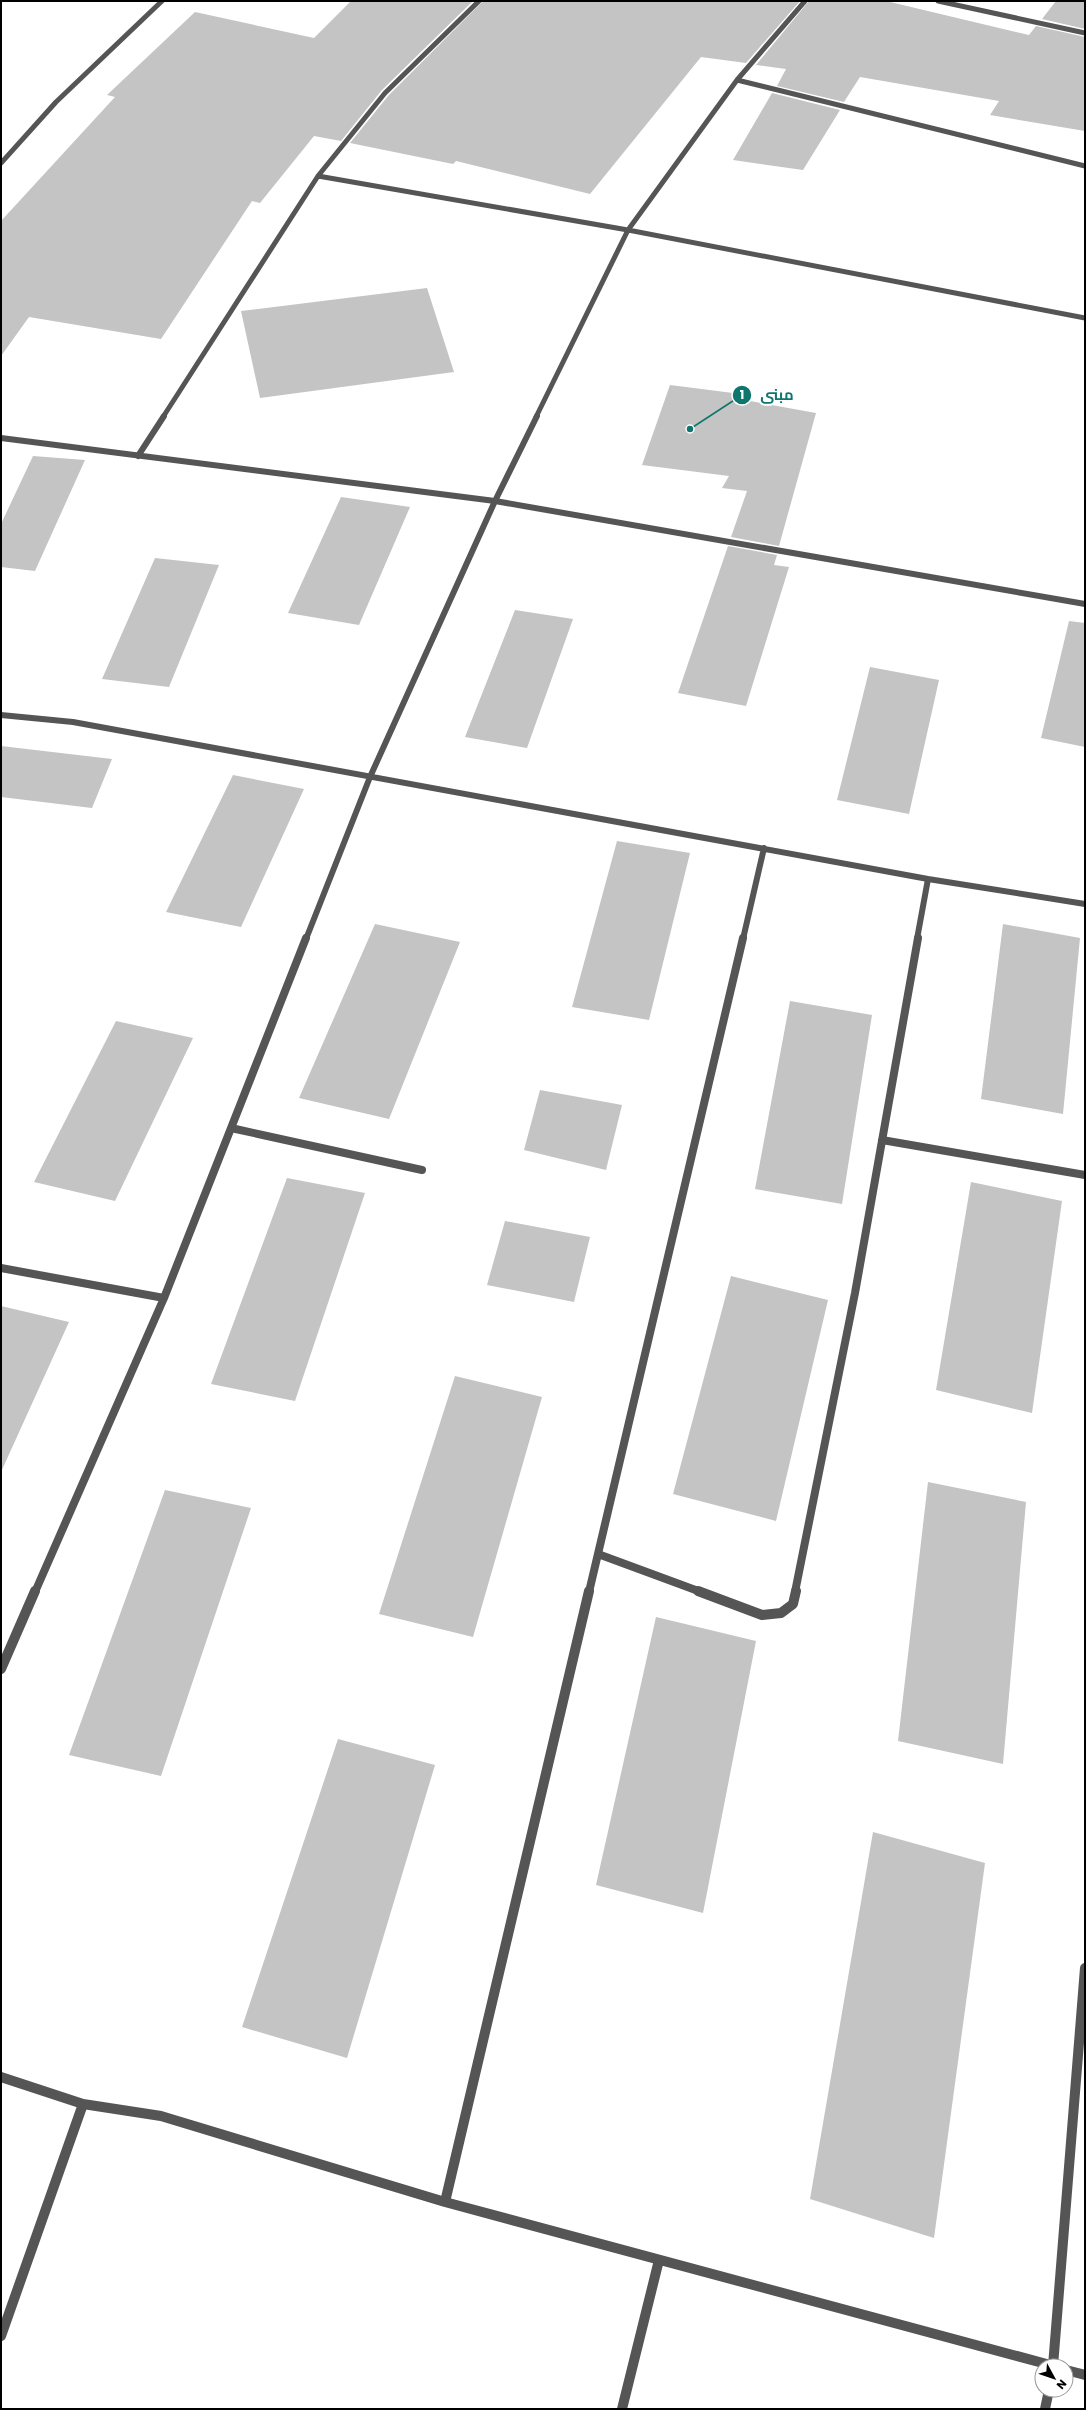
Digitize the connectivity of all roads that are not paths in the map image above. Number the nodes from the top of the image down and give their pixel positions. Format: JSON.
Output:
{"nodes":[{"id":1,"x":162,"y":1,"type":"edge"},
{"id":2,"x":479,"y":1,"type":"edge"},
{"id":3,"x":805,"y":1,"type":"edge"},
{"id":4,"x":938,"y":1,"type":"edge"},
{"id":5,"x":1085,"y":33,"type":"edge"},
{"id":6,"x":737,"y":80,"type":"junction"},
{"id":7,"x":1,"y":163,"type":"edge"},
{"id":8,"x":1085,"y":166,"type":"edge"},
{"id":9,"x":318,"y":176,"type":"junction"},
{"id":10,"x":628,"y":230,"type":"junction"},
{"id":11,"x":1085,"y":318,"type":"edge"},
{"id":12,"x":1,"y":438,"type":"edge"},
{"id":13,"x":138,"y":456,"type":"junction"},
{"id":14,"x":495,"y":502,"type":"junction"},
{"id":15,"x":1085,"y":604,"type":"edge"},
{"id":16,"x":1,"y":715,"type":"edge"},
{"id":17,"x":370,"y":777,"type":"junction"},
{"id":18,"x":764,"y":848,"type":"junction"},
{"id":19,"x":928,"y":880,"type":"junction"},
{"id":20,"x":1085,"y":904,"type":"edge"},
{"id":21,"x":231,"y":1128,"type":"junction"},
{"id":22,"x":882,"y":1140,"type":"junction"},
{"id":23,"x":422,"y":1170,"type":"dead end"},
{"id":24,"x":1085,"y":1175,"type":"edge"},
{"id":25,"x":1,"y":1268,"type":"edge"},
{"id":26,"x":164,"y":1298,"type":"junction"},
{"id":27,"x":598,"y":1554,"type":"junction"},
{"id":28,"x":1,"y":1669,"type":"edge"},
{"id":29,"x":1085,"y":1968,"type":"edge"},
{"id":30,"x":1,"y":2077,"type":"edge"},
{"id":31,"x":83,"y":2104,"type":"junction"},
{"id":32,"x":445,"y":2202,"type":"junction"},
{"id":33,"x":659,"y":2260,"type":"junction"},
{"id":34,"x":1,"y":2336,"type":"edge"},
{"id":35,"x":1054,"y":2358,"type":"edge"},
{"id":36,"x":1034,"y":2361,"type":"edge"},
{"id":37,"x":1074,"y":2372,"type":"edge"},
{"id":38,"x":1085,"y":2375,"type":"edge"},
{"id":39,"x":1047,"y":2398,"type":"edge"},
{"id":40,"x":622,"y":2409,"type":"edge"},
{"id":41,"x":1045,"y":2409,"type":"edge"}],
"edges":[{"from":1,"to":7,"type":"street"},
{"from":2,"to":9,"type":"street"},
{"from":3,"to":6,"type":"street"},
{"from":4,"to":5,"type":"street"},
{"from":6,"to":8,"type":"street"},
{"from":6,"to":10,"type":"street"},
{"from":9,"to":10,"type":"street"},
{"from":9,"to":13,"type":"street"},
{"from":10,"to":11,"type":"street"},
{"from":10,"to":14,"type":"street"},
{"from":12,"to":13,"type":"street"},
{"from":13,"to":14,"type":"street"},
{"from":14,"to":15,"type":"street"},
{"from":14,"to":17,"type":"street"},
{"from":16,"to":17,"type":"street"},
{"from":17,"to":18,"type":"street"},
{"from":17,"to":21,"type":"street"},
{"from":18,"to":19,"type":"street"},
{"from":18,"to":27,"type":"street"},
{"from":19,"to":20,"type":"street"},
{"from":19,"to":22,"type":"street"},
{"from":21,"to":23,"type":"street"},
{"from":21,"to":26,"type":"street"},
{"from":22,"to":24,"type":"street"},
{"from":22,"to":27,"type":"street"},
{"from":25,"to":26,"type":"street"},
{"from":26,"to":28,"type":"street"},
{"from":27,"to":32,"type":"street"},
{"from":29,"to":35,"type":"street"},
{"from":30,"to":31,"type":"street"},
{"from":31,"to":32,"type":"street"},
{"from":31,"to":34,"type":"street"},
{"from":32,"to":33,"type":"street"},
{"from":33,"to":36,"type":"street"},
{"from":33,"to":40,"type":"street"},
{"from":37,"to":38,"type":"street"},
{"from":39,"to":41,"type":"street"}]}
